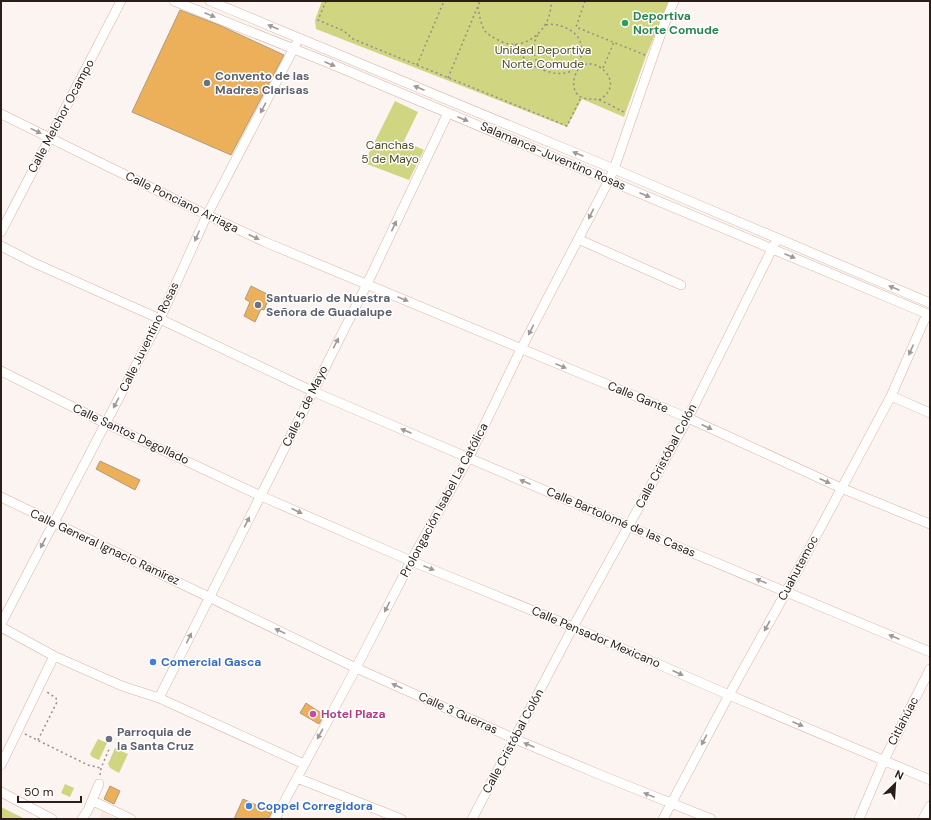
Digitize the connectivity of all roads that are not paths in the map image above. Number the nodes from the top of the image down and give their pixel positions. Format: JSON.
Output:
{"nodes":[{"id":1,"x":121,"y":1,"type":"edge"},
{"id":2,"x":174,"y":1,"type":"edge"},
{"id":3,"x":210,"y":1,"type":"edge"},
{"id":4,"x":674,"y":1,"type":"edge"},
{"id":5,"x":298,"y":38,"type":"junction"},
{"id":6,"x":294,"y":48,"type":"junction"},
{"id":7,"x":448,"y":113,"type":"junction"},
{"id":8,"x":1,"y":114,"type":"edge"},
{"id":9,"x":50,"y":137,"type":"junction"},
{"id":10,"x":614,"y":169,"type":"junction"},
{"id":11,"x":609,"y":180,"type":"junction"},
{"id":12,"x":206,"y":215,"type":"junction"},
{"id":13,"x":1,"y":232,"type":"edge"},
{"id":14,"x":578,"y":239,"type":"junction"},
{"id":15,"x":777,"y":239,"type":"junction"},
{"id":16,"x":1,"y":246,"type":"edge"},
{"id":17,"x":772,"y":248,"type":"junction"},
{"id":18,"x":367,"y":284,"type":"junction"},
{"id":19,"x":681,"y":285,"type":"dead end"},
{"id":20,"x":930,"y":303,"type":"edge"},
{"id":21,"x":929,"y":315,"type":"edge"},
{"id":22,"x":160,"y":319,"type":"junction"},
{"id":23,"x":521,"y":350,"type":"junction"},
{"id":24,"x":1,"y":371,"type":"edge"},
{"id":25,"x":312,"y":391,"type":"junction"},
{"id":26,"x":891,"y":396,"type":"junction"},
{"id":27,"x":930,"y":413,"type":"edge"},
{"id":28,"x":688,"y":418,"type":"junction"},
{"id":29,"x":105,"y":423,"type":"junction"},
{"id":30,"x":468,"y":457,"type":"junction"},
{"id":31,"x":841,"y":488,"type":"junction"},
{"id":32,"x":261,"y":496,"type":"junction"},
{"id":33,"x":1,"y":498,"type":"edge"},
{"id":34,"x":53,"y":523,"type":"junction"},
{"id":35,"x":930,"y":524,"type":"edge"},
{"id":36,"x":628,"y":526,"type":"junction"},
{"id":37,"x":411,"y":561,"type":"junction"},
{"id":38,"x":786,"y":592,"type":"junction"},
{"id":39,"x":209,"y":596,"type":"junction"},
{"id":40,"x":1,"y":625,"type":"edge"},
{"id":41,"x":573,"y":627,"type":"junction"},
{"id":42,"x":930,"y":652,"type":"edge"},
{"id":43,"x":54,"y":656,"type":"junction"},
{"id":44,"x":356,"y":668,"type":"junction"},
{"id":45,"x":930,"y":669,"type":"edge"},
{"id":46,"x":729,"y":695,"type":"junction"},
{"id":47,"x":159,"y":698,"type":"junction"},
{"id":48,"x":515,"y":739,"type":"junction"},
{"id":49,"x":3,"y":754,"type":"edge"},
{"id":50,"x":884,"y":760,"type":"junction"},
{"id":51,"x":304,"y":764,"type":"junction"},
{"id":52,"x":1,"y":765,"type":"edge"},
{"id":53,"x":297,"y":778,"type":"junction"},
{"id":54,"x":930,"y":780,"type":"edge"},
{"id":55,"x":99,"y":784,"type":"road end"},
{"id":56,"x":1,"y":792,"type":"edge"},
{"id":57,"x":92,"y":801,"type":"junction"},
{"id":58,"x":671,"y":803,"type":"junction"},
{"id":59,"x":930,"y":806,"type":"edge"},
{"id":60,"x":52,"y":819,"type":"edge"},
{"id":61,"x":82,"y":819,"type":"edge"},
{"id":62,"x":131,"y":819,"type":"edge"},
{"id":63,"x":275,"y":819,"type":"edge"},
{"id":64,"x":401,"y":819,"type":"edge"},
{"id":65,"x":472,"y":819,"type":"edge"},
{"id":66,"x":663,"y":819,"type":"edge"},
{"id":67,"x":711,"y":819,"type":"edge"},
{"id":68,"x":860,"y":819,"type":"edge"},
{"id":69,"x":924,"y":819,"type":"edge"}],
"edges":[{"from":1,"to":9,"type":"street","name":"Calle Melchor Ocampo"},
{"from":2,"to":6,"type":"street","name":"Salamanca-Juventino Rosas","one_way":true},
{"from":5,"to":3,"type":"street","name":"Salamanca-Juventino Rosas","one_way":true},
{"from":4,"to":10,"type":"street"},
{"from":5,"to":6,"type":"street","name":"Calle Juventino Rosas"},
{"from":10,"to":5,"type":"street","name":"Salamanca-Juventino Rosas","one_way":true},
{"from":6,"to":7,"type":"street","name":"Salamanca-Juventino Rosas","one_way":true},
{"from":6,"to":12,"type":"street","name":"Calle Juventino Rosas","one_way":true},
{"from":7,"to":11,"type":"street","name":"Salamanca-Juventino Rosas","one_way":true},
{"from":18,"to":7,"type":"street","name":"Calle 5 de Mayo","one_way":true},
{"from":8,"to":9,"type":"street","name":"Calle Ponciano Arriaga","one_way":true},
{"from":9,"to":12,"type":"street","name":"Calle Ponciano Arriaga"},
{"from":9,"to":13,"type":"street","name":"Calle Melchor Ocampo"},
{"from":10,"to":11,"type":"street","name":"Prolongación Isabel La Católica"},
{"from":10,"to":15,"type":"street","name":"Salamanca-Juventino Rosas"},
{"from":11,"to":14,"type":"street","name":"Prolongación Isabel La Católica","one_way":true},
{"from":11,"to":17,"type":"street","name":"Salamanca-Juventino Rosas","one_way":true},
{"from":12,"to":18,"type":"street","name":"Calle Ponciano Arriaga","one_way":true},
{"from":12,"to":22,"type":"street","name":"Calle Juventino Rosas","one_way":true},
{"from":14,"to":19,"type":"street"},
{"from":14,"to":23,"type":"street","name":"Prolongación Isabel La Católica","one_way":true},
{"from":15,"to":17,"type":"street","name":"Calle Cristóbal Colón"},
{"from":20,"to":15,"type":"street","name":"Salamanca-Juventino Rosas","one_way":true},
{"from":16,"to":22,"type":"street","name":"Calle Bartolomé de las Casas"},
{"from":17,"to":21,"type":"street","name":"Salamanca-Juventino Rosas","one_way":true},
{"from":17,"to":28,"type":"street","name":"Calle Cristóbal Colón"},
{"from":18,"to":23,"type":"street","name":"Calle Gante","one_way":true},
{"from":25,"to":18,"type":"street","name":"Calle 5 de Mayo","one_way":true},
{"from":21,"to":26,"type":"street","name":"Cuahutemoc","one_way":true},
{"from":22,"to":25,"type":"street","name":"Calle Bartolomé de las Casas"},
{"from":22,"to":29,"type":"street","name":"Calle Juventino Rosas","one_way":true},
{"from":23,"to":28,"type":"street","name":"Calle Gante","one_way":true},
{"from":23,"to":30,"type":"street","name":"Prolongación Isabel La Católica"},
{"from":24,"to":29,"type":"street","name":"Calle Santos Degollado"},
{"from":30,"to":25,"type":"street","name":"Calle Bartolomé de las Casas","one_way":true},
{"from":25,"to":32,"type":"street","name":"Calle 5 de Mayo"},
{"from":26,"to":27,"type":"street"},
{"from":26,"to":31,"type":"street","name":"Cuahutemoc"},
{"from":28,"to":31,"type":"street","name":"Calle Gante","one_way":true},
{"from":28,"to":36,"type":"street","name":"Calle Cristóbal Colón"},
{"from":29,"to":32,"type":"street","name":"Calle Santos Degollado"},
{"from":29,"to":34,"type":"street","name":"Calle Juventino Rosas"},
{"from":36,"to":30,"type":"street","name":"Calle Bartolomé de las Casas","one_way":true},
{"from":30,"to":37,"type":"street","name":"Prolongación Isabel La Católica"},
{"from":31,"to":35,"type":"street","name":"Calle Gante"},
{"from":31,"to":38,"type":"street","name":"Cuahutemoc"},
{"from":32,"to":37,"type":"street","name":"Calle Pensador Mexicano","one_way":true},
{"from":39,"to":32,"type":"street","name":"Calle 5 de Mayo","one_way":true},
{"from":33,"to":34,"type":"street","name":"Calle General Ignacio Ramírez"},
{"from":34,"to":39,"type":"street","name":"Calle General Ignacio Ramírez"},
{"from":34,"to":40,"type":"street","name":"Calle Juventino Rosas","one_way":true},
{"from":38,"to":36,"type":"street","name":"Calle Bartolomé de las Casas","one_way":true},
{"from":36,"to":41,"type":"street","name":"Calle Cristóbal Colón"},
{"from":37,"to":41,"type":"street","name":"Calle Pensador Mexicano","one_way":true},
{"from":37,"to":44,"type":"street","name":"Prolongación Isabel La Católica","one_way":true},
{"from":42,"to":38,"type":"street","name":"Calle Bartolomé de las Casas","one_way":true},
{"from":38,"to":46,"type":"street","name":"Cuahutemoc","one_way":true},
{"from":44,"to":39,"type":"street","name":"Calle 3 Guerras","one_way":true},
{"from":47,"to":39,"type":"street","name":"Calle 5 de Mayo","one_way":true},
{"from":40,"to":43,"type":"street"},
{"from":41,"to":46,"type":"street","name":"Calle Pensador Mexicano","one_way":true},
{"from":41,"to":48,"type":"street","name":"Calle Cristóbal Colón"},
{"from":43,"to":47,"type":"street"},
{"from":43,"to":49,"type":"street"},
{"from":48,"to":44,"type":"street","name":"Calle 3 Guerras","one_way":true},
{"from":44,"to":51,"type":"street","name":"Prolongación Isabel La Católica","one_way":true},
{"from":45,"to":50,"type":"street","name":"Citlahúac"},
{"from":46,"to":50,"type":"street","name":"Calle Pensador Mexicano","one_way":true},
{"from":46,"to":58,"type":"street","name":"Cuahutemoc","one_way":true},
{"from":47,"to":51,"type":"street"},
{"from":58,"to":48,"type":"street","name":"Calle 3 Guerras","one_way":true},
{"from":48,"to":65,"type":"street","name":"Calle Cristóbal Colón"},
{"from":49,"to":52,"type":"street"},
{"from":50,"to":54,"type":"street","name":"Calle Pensador Mexicano"},
{"from":50,"to":68,"type":"street","name":"Citlahúac"},
{"from":51,"to":53,"type":"street","name":"Prolongación Isabel La Católica"},
{"from":53,"to":63,"type":"street","name":"Prolongación Isabel La Católica"},
{"from":53,"to":64,"type":"street"},
{"from":55,"to":57,"type":"street"},
{"from":56,"to":60,"type":"street"},
{"from":57,"to":61,"type":"street"},
{"from":57,"to":62,"type":"street"},
{"from":58,"to":66,"type":"street","name":"Cuahutemoc"},
{"from":58,"to":67,"type":"street","name":"Calle 3 Guerras"},
{"from":59,"to":69,"type":"street"}]}
